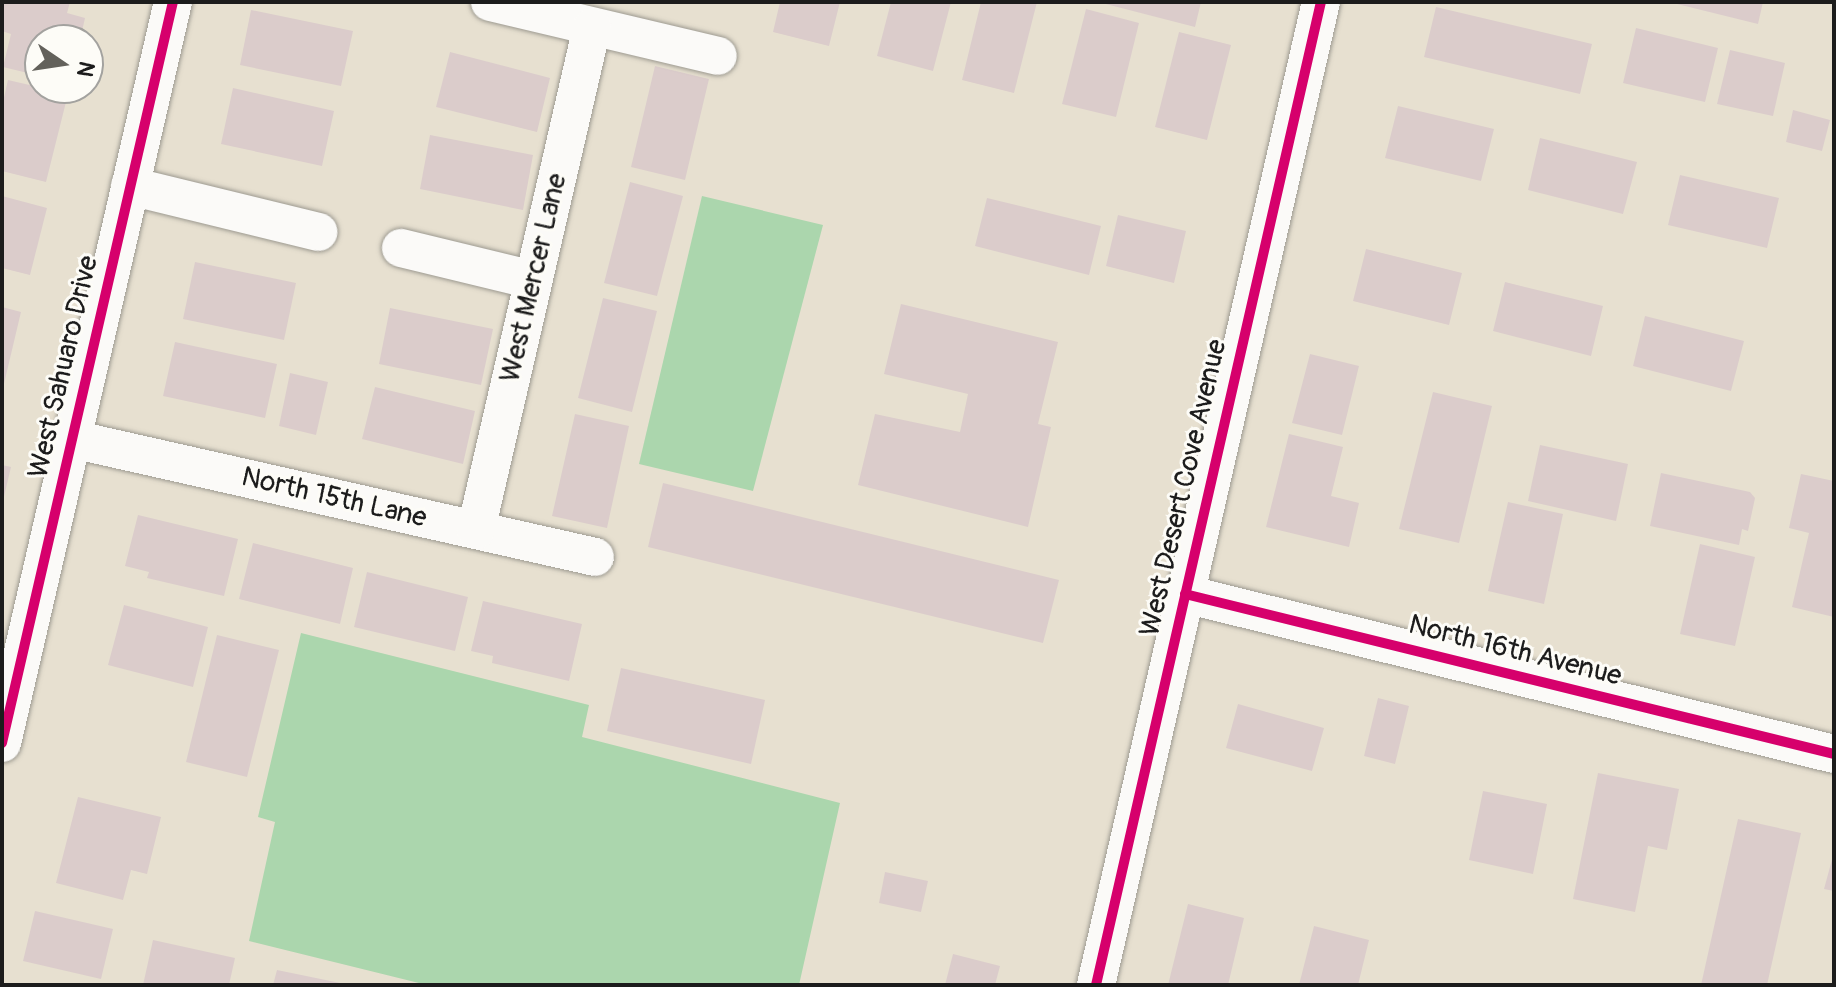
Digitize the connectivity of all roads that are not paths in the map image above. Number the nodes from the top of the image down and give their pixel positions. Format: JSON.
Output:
{"nodes":[{"id":1,"x":173,"y":2,"type":"edge"},
{"id":2,"x":490,"y":2,"type":"edge"},
{"id":3,"x":1321,"y":2,"type":"edge"},
{"id":4,"x":592,"y":27,"type":"junction"},
{"id":5,"x":718,"y":56,"type":"dead end"},
{"id":6,"x":130,"y":186,"type":"junction"},
{"id":7,"x":318,"y":232,"type":"dead end"},
{"id":8,"x":401,"y":248,"type":"dead end"},
{"id":9,"x":533,"y":280,"type":"junction"},
{"id":10,"x":72,"y":439,"type":"junction"},
{"id":11,"x":476,"y":530,"type":"junction"},
{"id":12,"x":595,"y":557,"type":"dead end"},
{"id":13,"x":1185,"y":594,"type":"junction"},
{"id":14,"x":17,"y":607,"type":"edge"},
{"id":15,"x":2,"y":743,"type":"edge"},
{"id":16,"x":1834,"y":754,"type":"edge"},
{"id":17,"x":1096,"y":985,"type":"edge"}],
"edges":[{"from":1,"to":6,"type":"street","name":"West Sahuaro Drive"},
{"from":2,"to":4,"type":"street"},
{"from":3,"to":13,"type":"street","name":"West Desert Cove Avenue"},
{"from":4,"to":5,"type":"street"},
{"from":4,"to":9,"type":"street","name":"West Mercer Lane"},
{"from":6,"to":7,"type":"street"},
{"from":6,"to":10,"type":"street","name":"West Sahuaro Drive"},
{"from":8,"to":9,"type":"street"},
{"from":9,"to":11,"type":"street","name":"West Mercer Lane"},
{"from":10,"to":11,"type":"street","name":"North 15th Lane"},
{"from":10,"to":14,"type":"street","name":"West Sahuaro Drive"},
{"from":11,"to":12,"type":"street","name":"North 15th Lane"},
{"from":13,"to":16,"type":"street","name":"North 16th Avenue"},
{"from":13,"to":17,"type":"street","name":"West Desert Cove Avenue"},
{"from":14,"to":15,"type":"street","name":"West Sahuaro Drive"}]}
